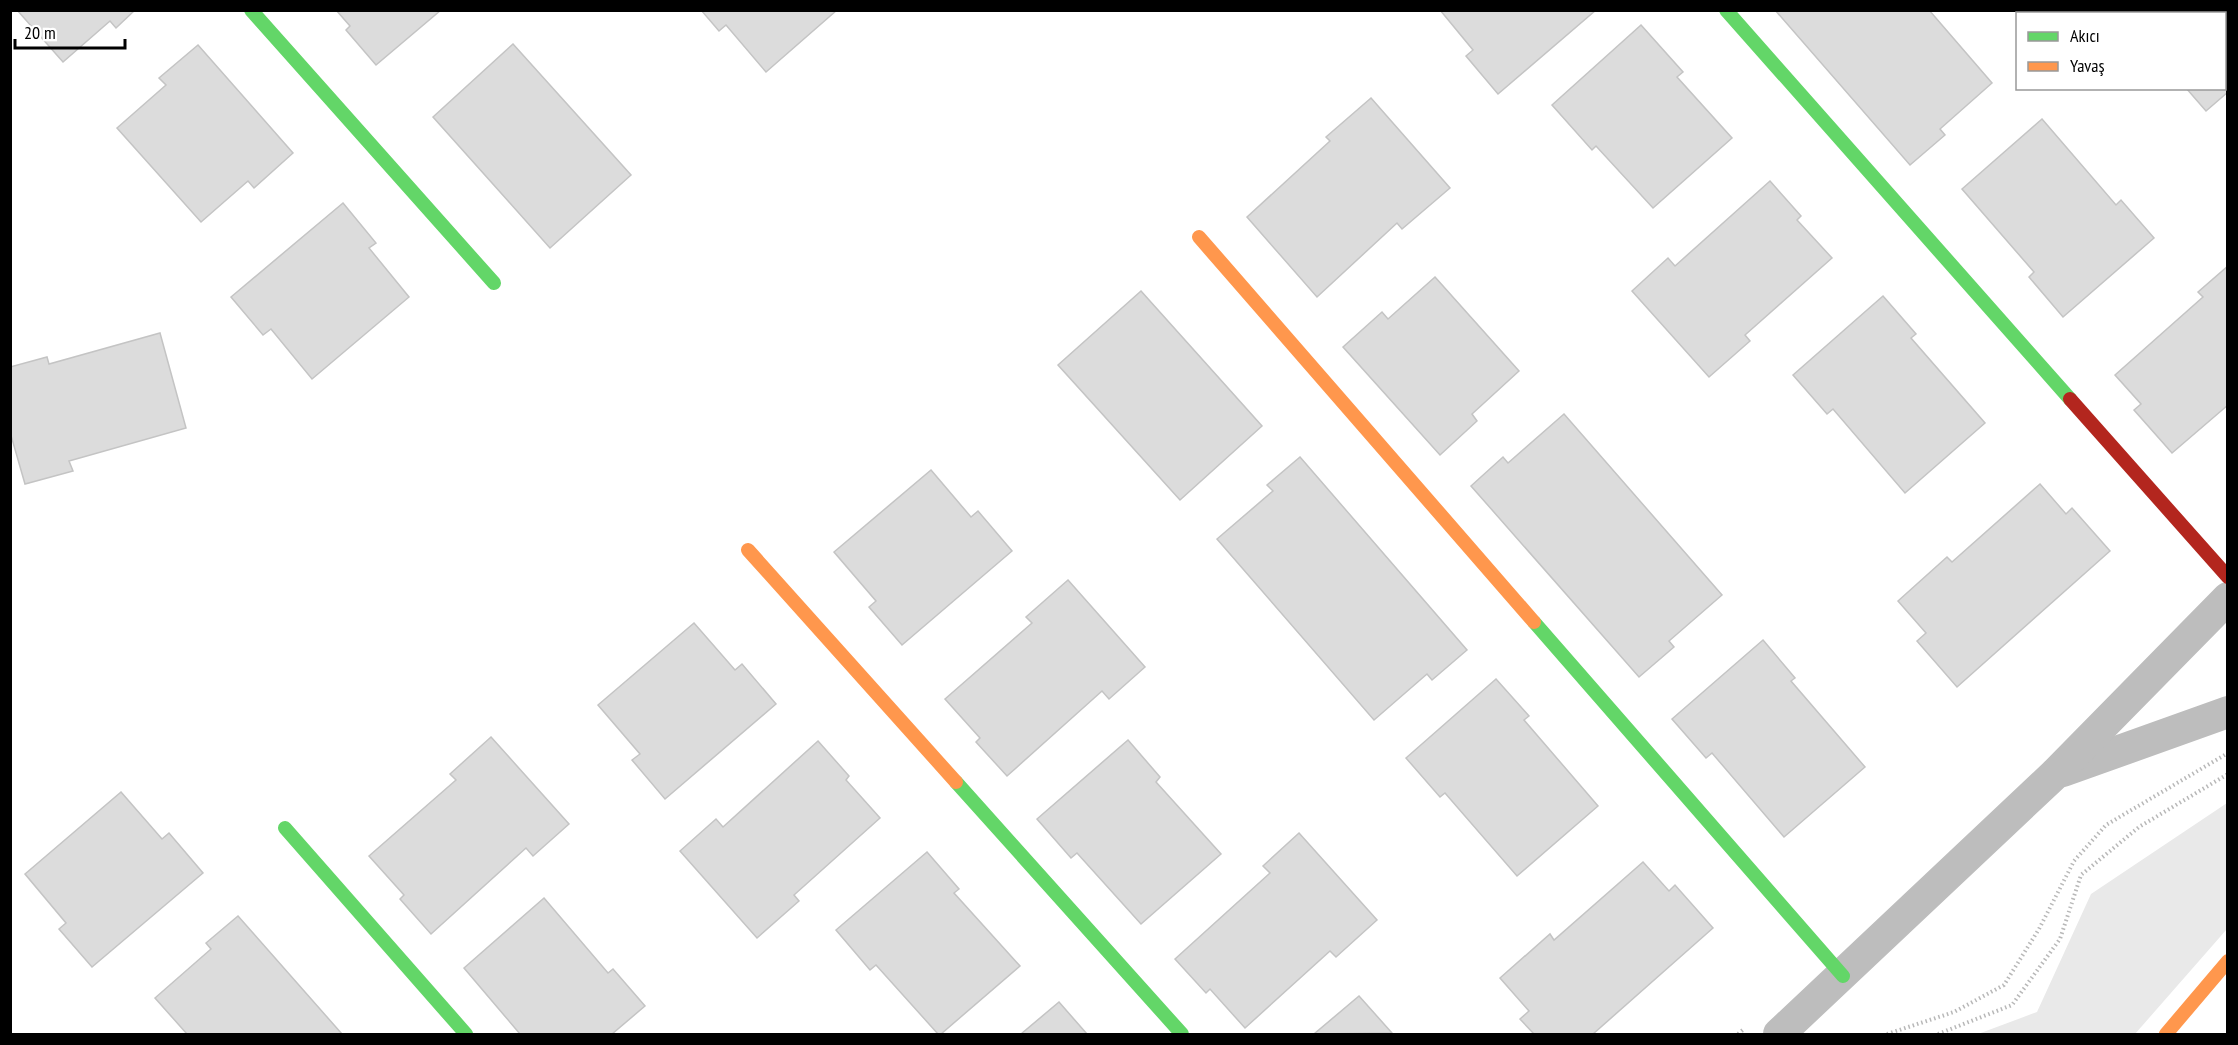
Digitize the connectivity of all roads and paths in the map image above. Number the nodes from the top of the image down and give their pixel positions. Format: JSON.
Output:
{"nodes":[{"id":1,"x":250,"y":10,"type":"edge"},
{"id":2,"x":1726,"y":10,"type":"edge"},
{"id":3,"x":1199,"y":237,"type":"dead end"},
{"id":4,"x":494,"y":283,"type":"dead end"},
{"id":5,"x":748,"y":550,"type":"dead end"},
{"id":6,"x":2228,"y":577,"type":"edge"},
{"id":7,"x":2228,"y":598,"type":"edge"},
{"id":8,"x":2228,"y":712,"type":"edge"},
{"id":9,"x":2228,"y":753,"type":"edge"},
{"id":10,"x":2056,"y":774,"type":"junction"},
{"id":11,"x":2228,"y":774,"type":"edge"},
{"id":12,"x":285,"y":828,"type":"dead end"},
{"id":13,"x":2228,"y":962,"type":"edge"},
{"id":14,"x":1843,"y":976,"type":"junction"},
{"id":15,"x":2228,"y":981,"type":"edge"},
{"id":16,"x":466,"y":1035,"type":"edge"},
{"id":17,"x":1182,"y":1035,"type":"edge"},
{"id":18,"x":1779,"y":1035,"type":"edge"},
{"id":19,"x":1887,"y":1035,"type":"edge"},
{"id":20,"x":1938,"y":1035,"type":"edge"},
{"id":21,"x":2166,"y":1035,"type":"edge"},
{"id":22,"x":2172,"y":1035,"type":"edge"}],
"edges":[{"from":1,"to":4,"type":"street"},
{"from":2,"to":6,"type":"street"},
{"from":3,"to":14,"type":"street"},
{"from":5,"to":17,"type":"street"},
{"from":7,"to":10,"type":"street"},
{"from":8,"to":10,"type":"street"},
{"from":9,"to":19,"type":"path"},
{"from":10,"to":14,"type":"street"},
{"from":11,"to":20,"type":"path"},
{"from":12,"to":16,"type":"street"},
{"from":13,"to":21,"type":"street"},
{"from":14,"to":18,"type":"street"},
{"from":15,"to":22,"type":"street"}]}
